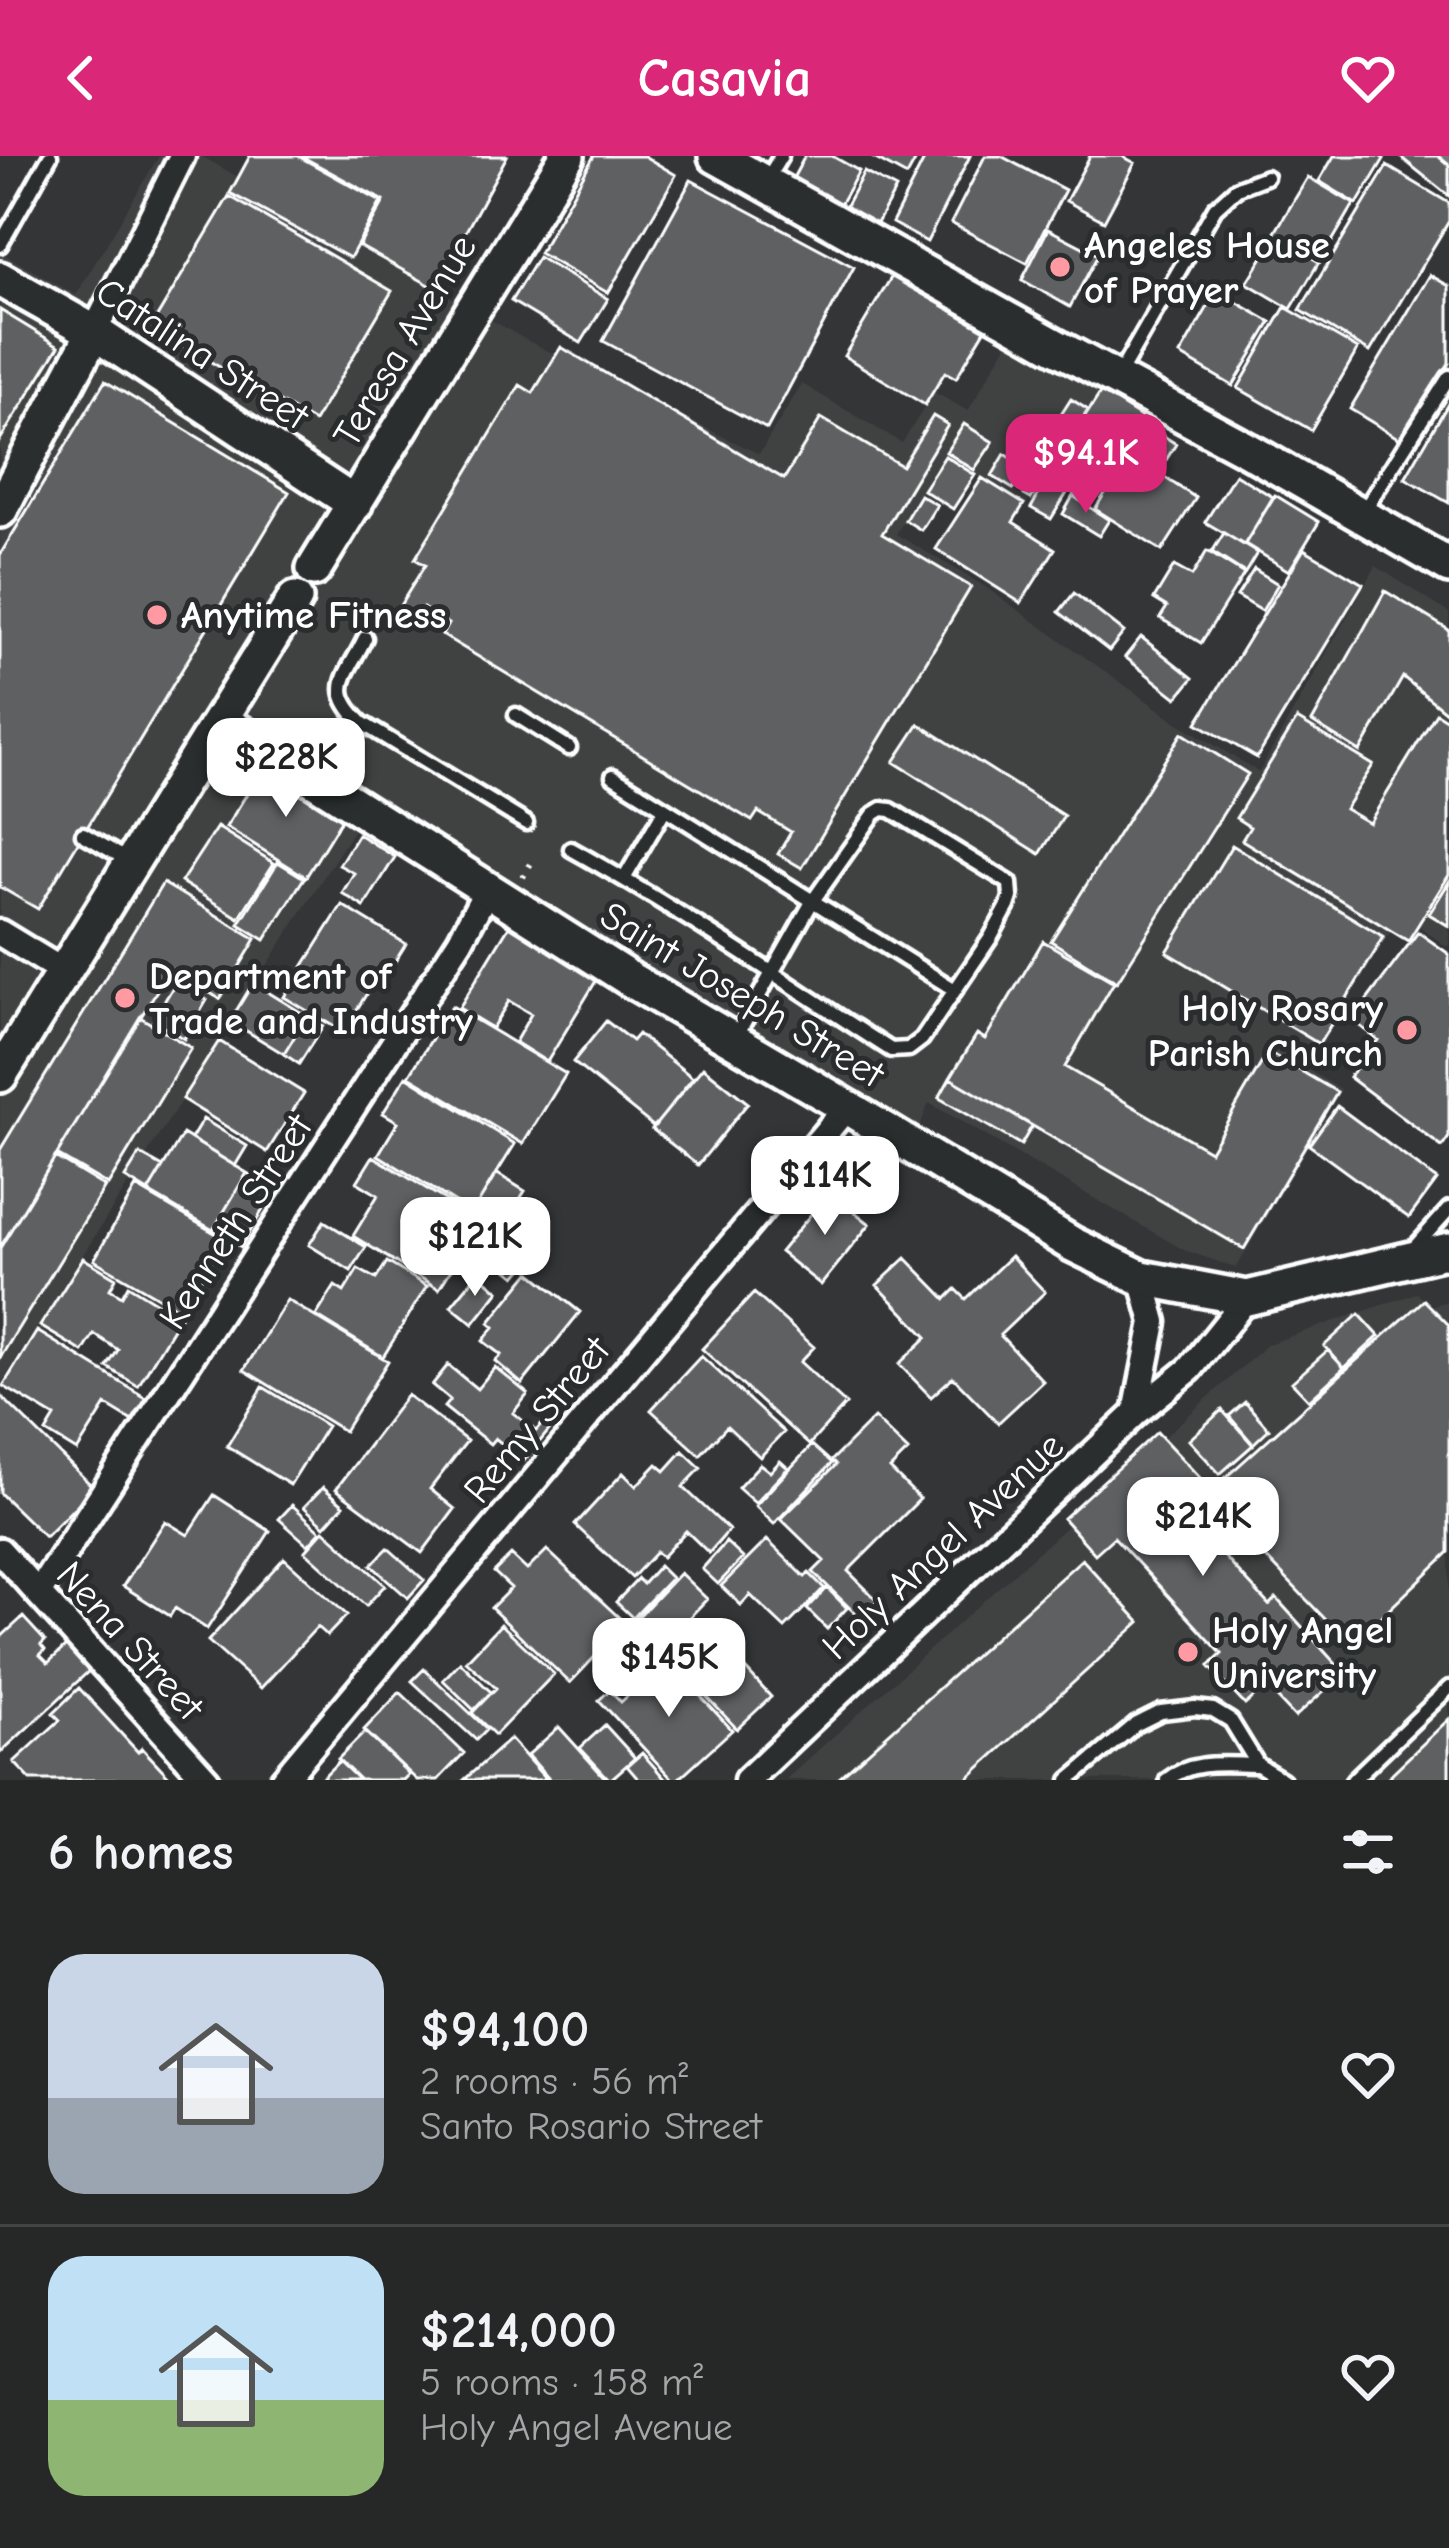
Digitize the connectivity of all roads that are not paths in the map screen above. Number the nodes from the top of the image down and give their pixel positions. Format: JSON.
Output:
{"nodes":[{"id":1,"x":50,"y":156,"type":"edge"},
{"id":2,"x":182,"y":156,"type":"edge"},
{"id":3,"x":567,"y":156,"type":"edge"},
{"id":4,"x":716,"y":156,"type":"edge"},
{"id":5,"x":773,"y":169,"type":"edge"},
{"id":6,"x":1266,"y":178,"type":"dead end"},
{"id":7,"x":0,"y":245,"type":"edge"},
{"id":8,"x":0,"y":279,"type":"edge"},
{"id":9,"x":94,"y":332,"type":"junction"},
{"id":10,"x":1449,"y":376,"type":"edge"},
{"id":11,"x":1117,"y":379,"type":"junction"},
{"id":12,"x":355,"y":504,"type":"junction"},
{"id":13,"x":0,"y":510,"type":"edge"},
{"id":14,"x":1361,"y":515,"type":"junction"},
{"id":15,"x":1449,"y":566,"type":"edge"},
{"id":16,"x":314,"y":569,"type":"dead end"},
{"id":17,"x":300,"y":602,"type":"dead end"},
{"id":18,"x":365,"y":638,"type":"dead end"},
{"id":19,"x":516,"y":715,"type":"dead end"},
{"id":20,"x":222,"y":721,"type":"junction"},
{"id":21,"x":568,"y":748,"type":"dead end"},
{"id":22,"x":614,"y":776,"type":"dead end"},
{"id":23,"x":664,"y":808,"type":"junction"},
{"id":24,"x":526,"y":823,"type":"dead end"},
{"id":25,"x":83,"y":834,"type":"dead end"},
{"id":26,"x":572,"y":849,"type":"dead end"},
{"id":27,"x":133,"y":863,"type":"junction"},
{"id":28,"x":624,"y":879,"type":"junction"},
{"id":29,"x":488,"y":888,"type":"junction"},
{"id":30,"x":812,"y":902,"type":"junction"},
{"id":31,"x":0,"y":933,"type":"edge"},
{"id":32,"x":64,"y":972,"type":"junction"},
{"id":33,"x":773,"y":975,"type":"junction"},
{"id":34,"x":955,"y":990,"type":"junction"},
{"id":35,"x":734,"y":1040,"type":"junction"},
{"id":36,"x":0,"y":1075,"type":"edge"},
{"id":37,"x":848,"y":1107,"type":"junction"},
{"id":38,"x":1449,"y":1209,"type":"edge"},
{"id":39,"x":1449,"y":1250,"type":"edge"},
{"id":40,"x":1401,"y":1262,"type":"junction"},
{"id":41,"x":1142,"y":1278,"type":"junction"},
{"id":42,"x":1247,"y":1298,"type":"junction"},
{"id":43,"x":1136,"y":1413,"type":"junction"},
{"id":44,"x":0,"y":1551,"type":"edge"},
{"id":45,"x":39,"y":1592,"type":"junction"},
{"id":46,"x":1449,"y":1688,"type":"edge"},
{"id":47,"x":1258,"y":1766,"type":"junction"},
{"id":48,"x":207,"y":1780,"type":"edge"},
{"id":49,"x":284,"y":1780,"type":"edge"},
{"id":50,"x":748,"y":1780,"type":"edge"},
{"id":51,"x":1069,"y":1780,"type":"edge"},
{"id":52,"x":1167,"y":1780,"type":"edge"},
{"id":53,"x":1283,"y":1780,"type":"edge"},
{"id":54,"x":1353,"y":1780,"type":"edge"}],
"edges":[{"from":1,"to":7,"type":"lane"},
{"from":2,"to":9,"type":"street"},
{"from":3,"to":12,"type":"street","name":"Teresa Avenue"},
{"from":4,"to":5,"type":"street"},
{"from":5,"to":11,"type":"street"},
{"from":6,"to":11,"type":"lane"},
{"from":8,"to":9,"type":"street","name":"Catalina Street"},
{"from":9,"to":12,"type":"street","name":"Catalina Street"},
{"from":9,"to":13,"type":"street"},
{"from":10,"to":14,"type":"lane"},
{"from":11,"to":14,"type":"street"},
{"from":12,"to":16,"type":"street","name":"Teresa Avenue"},
{"from":14,"to":15,"type":"street"},
{"from":17,"to":20,"type":"street"},
{"from":18,"to":24,"type":"lane"},
{"from":19,"to":21,"type":"lane"},
{"from":20,"to":27,"type":"street"},
{"from":20,"to":29,"type":"street","name":"Saint Joseph Street"},
{"from":22,"to":23,"type":"lane"},
{"from":23,"to":28,"type":"lane"},
{"from":23,"to":30,"type":"lane"},
{"from":25,"to":27,"type":"lane"},
{"from":26,"to":28,"type":"lane"},
{"from":27,"to":32,"type":"street"},
{"from":28,"to":33,"type":"lane"},
{"from":29,"to":35,"type":"street","name":"Saint Joseph Street"},
{"from":29,"to":45,"type":"street","name":"Kenneth Street"},
{"from":30,"to":33,"type":"lane"},
{"from":30,"to":34,"type":"lane"},
{"from":30,"to":34,"type":"lane"},
{"from":31,"to":32,"type":"street"},
{"from":32,"to":36,"type":"street"},
{"from":33,"to":34,"type":"lane"},
{"from":33,"to":35,"type":"lane"},
{"from":35,"to":37,"type":"street","name":"Saint Joseph Street"},
{"from":37,"to":41,"type":"street","name":"Saint Joseph Street"},
{"from":37,"to":49,"type":"street","name":"Remy Street"},
{"from":38,"to":40,"type":"lane"},
{"from":39,"to":40,"type":"street","name":"Saint Joseph Street"},
{"from":40,"to":42,"type":"street","name":"Saint Joseph Street"},
{"from":41,"to":42,"type":"street","name":"Saint Joseph Street"},
{"from":41,"to":43,"type":"street"},
{"from":42,"to":43,"type":"street","name":"Holy Angel Avenue"},
{"from":43,"to":50,"type":"street","name":"Holy Angel Avenue"},
{"from":44,"to":45,"type":"street","name":"Nena Street"},
{"from":45,"to":48,"type":"street","name":"Nena Street"},
{"from":46,"to":54,"type":"lane"},
{"from":47,"to":51,"type":"lane"},
{"from":47,"to":52,"type":"lane"},
{"from":47,"to":53,"type":"lane"}]}
